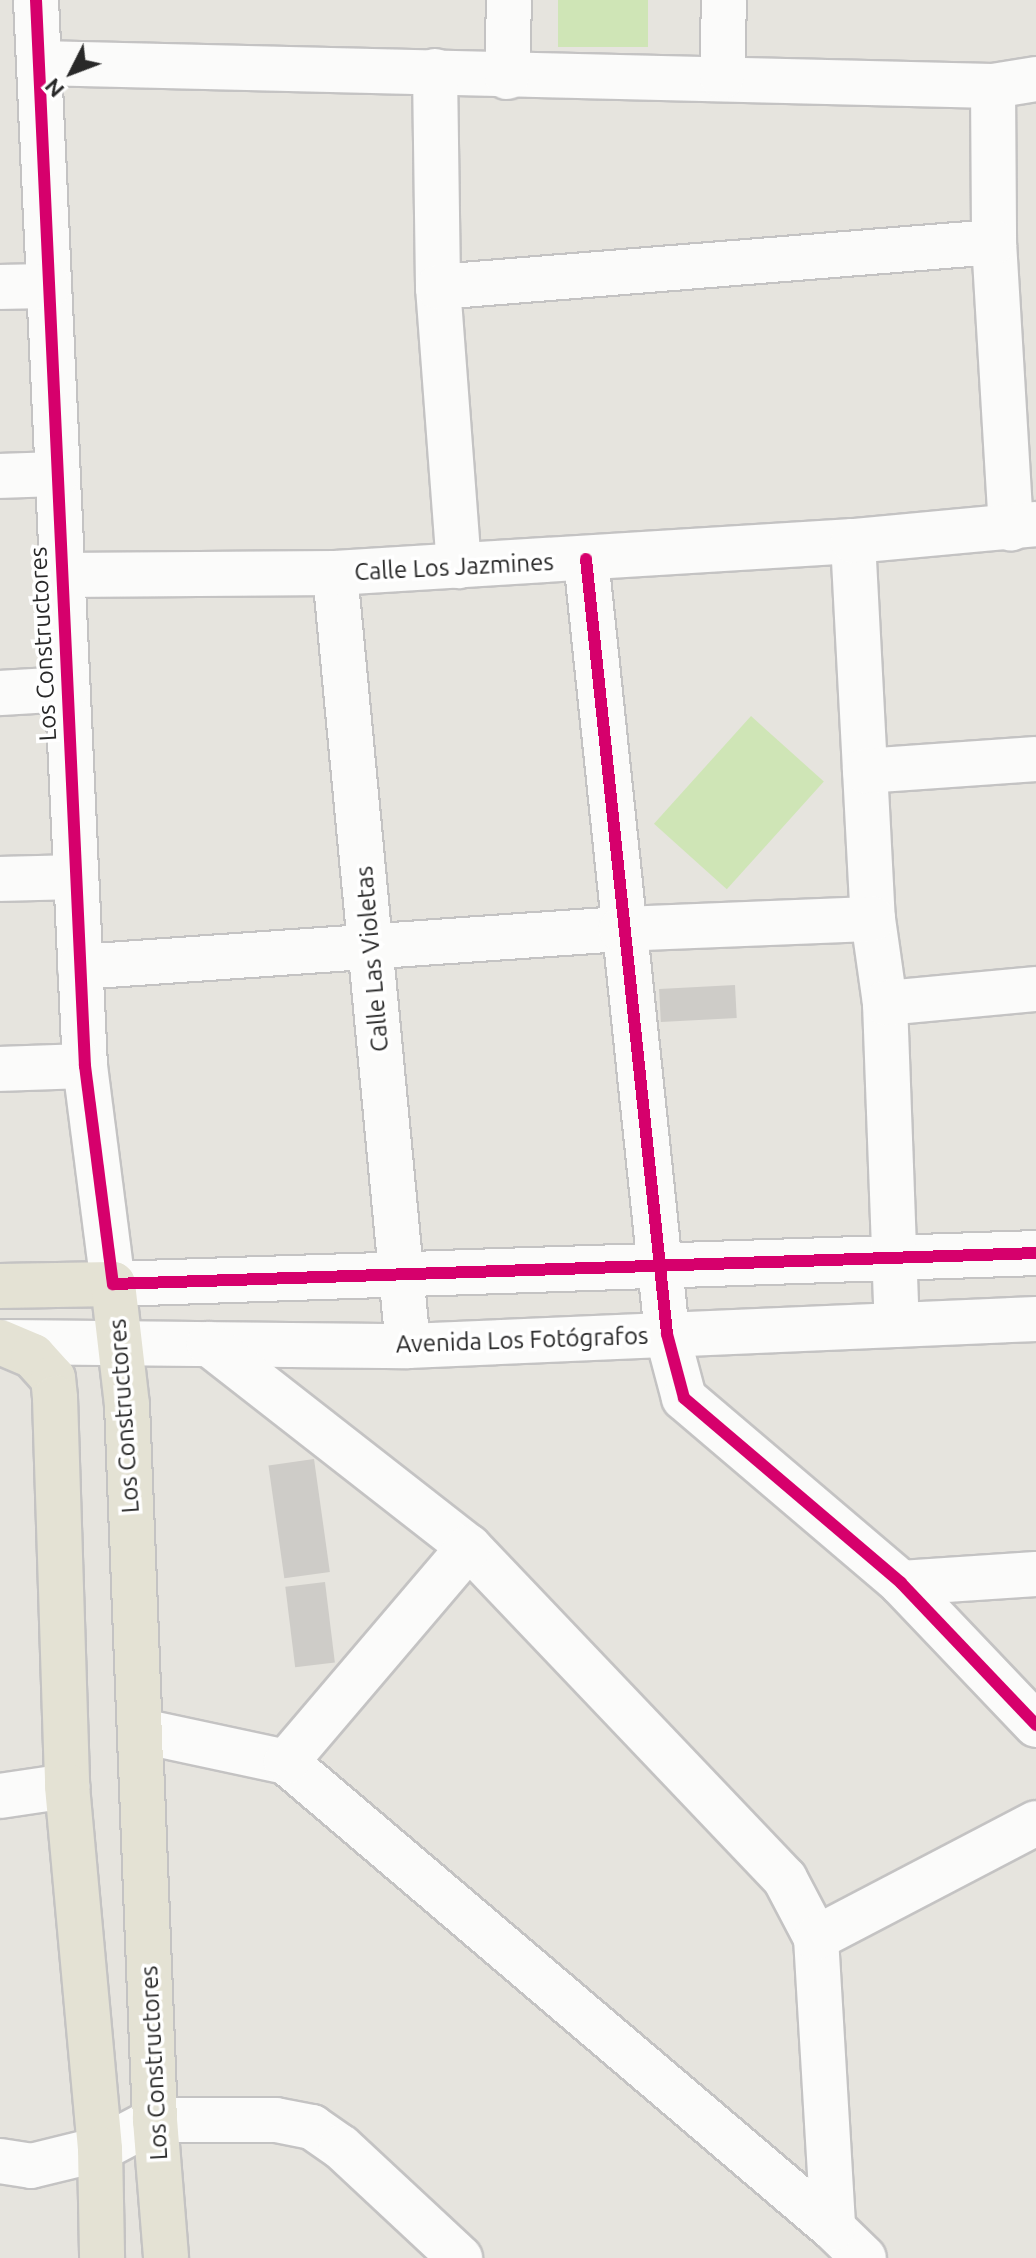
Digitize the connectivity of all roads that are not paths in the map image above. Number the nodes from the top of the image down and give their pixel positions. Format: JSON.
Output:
{"nodes":[{"id":1,"x":36,"y":0,"type":"edge"},
{"id":2,"x":509,"y":0,"type":"edge"},
{"id":3,"x":724,"y":0,"type":"edge"},
{"id":4,"x":39,"y":63,"type":"junction"},
{"id":5,"x":435,"y":71,"type":"junction"},
{"id":6,"x":507,"y":77,"type":"junction"},
{"id":7,"x":722,"y":77,"type":"junction"},
{"id":8,"x":1036,"y":79,"type":"edge"},
{"id":9,"x":993,"y":86,"type":"junction"},
{"id":10,"x":994,"y":242,"type":"junction"},
{"id":11,"x":49,"y":286,"type":"junction"},
{"id":12,"x":0,"y":287,"type":"edge"},
{"id":13,"x":438,"y":287,"type":"junction"},
{"id":14,"x":57,"y":474,"type":"junction"},
{"id":15,"x":0,"y":476,"type":"edge"},
{"id":16,"x":1024,"y":526,"type":"edge"},
{"id":17,"x":853,"y":541,"type":"junction"},
{"id":18,"x":586,"y":559,"type":"junction"},
{"id":19,"x":459,"y":566,"type":"junction"},
{"id":20,"x":335,"y":573,"type":"junction"},
{"id":21,"x":62,"y":575,"type":"junction"},
{"id":22,"x":67,"y":689,"type":"junction"},
{"id":23,"x":0,"y":693,"type":"edge"},
{"id":24,"x":1036,"y":759,"type":"edge"},
{"id":25,"x":865,"y":771,"type":"junction"},
{"id":26,"x":76,"y":877,"type":"junction"},
{"id":27,"x":0,"y":879,"type":"edge"},
{"id":28,"x":873,"y":919,"type":"junction"},
{"id":29,"x":621,"y":929,"type":"junction"},
{"id":30,"x":371,"y":945,"type":"junction"},
{"id":31,"x":80,"y":967,"type":"junction"},
{"id":32,"x":1036,"y":989,"type":"edge"},
{"id":33,"x":885,"y":1003,"type":"junction"},
{"id":34,"x":85,"y":1066,"type":"junction"},
{"id":35,"x":0,"y":1069,"type":"edge"},
{"id":36,"x":1036,"y":1253,"type":"edge"},
{"id":37,"x":895,"y":1258,"type":"junction"},
{"id":38,"x":659,"y":1266,"type":"junction"},
{"id":39,"x":402,"y":1275,"type":"junction"},
{"id":40,"x":113,"y":1284,"type":"junction"},
{"id":41,"x":0,"y":1286,"type":"edge"},
{"id":42,"x":1036,"y":1319,"type":"edge"},
{"id":43,"x":897,"y":1325,"type":"junction"},
{"id":44,"x":667,"y":1334,"type":"junction"},
{"id":45,"x":4,"y":1342,"type":"edge"},
{"id":46,"x":120,"y":1343,"type":"junction"},
{"id":47,"x":209,"y":1344,"type":"junction"},
{"id":48,"x":408,"y":1346,"type":"junction"},
{"id":49,"x":469,"y":1547,"type":"junction"},
{"id":50,"x":1036,"y":1574,"type":"edge"},
{"id":51,"x":901,"y":1583,"type":"junction"},
{"id":52,"x":1036,"y":1725,"type":"edge"},
{"id":53,"x":142,"y":1731,"type":"junction"},
{"id":54,"x":286,"y":1762,"type":"junction"},
{"id":55,"x":67,"y":1786,"type":"junction"},
{"id":56,"x":0,"y":1796,"type":"edge"},
{"id":57,"x":1036,"y":1823,"type":"edge"},
{"id":58,"x":816,"y":1938,"type":"junction"},
{"id":59,"x":155,"y":2120,"type":"junction"},
{"id":60,"x":100,"y":2149,"type":"junction"},
{"id":61,"x":0,"y":2161,"type":"edge"},
{"id":62,"x":833,"y":2228,"type":"junction"},
{"id":63,"x":102,"y":2258,"type":"edge"},
{"id":64,"x":166,"y":2258,"type":"edge"},
{"id":65,"x":460,"y":2258,"type":"edge"},
{"id":66,"x":864,"y":2258,"type":"edge"}],
"edges":[{"from":1,"to":4,"type":"street","name":"Los Constructores"},
{"from":2,"to":6,"type":"street"},
{"from":3,"to":7,"type":"street"},
{"from":4,"to":5,"type":"street"},
{"from":4,"to":11,"type":"street","name":"Los Constructores"},
{"from":5,"to":6,"type":"street"},
{"from":5,"to":13,"type":"street"},
{"from":6,"to":7,"type":"street"},
{"from":7,"to":9,"type":"street"},
{"from":8,"to":9,"type":"street"},
{"from":9,"to":10,"type":"street"},
{"from":10,"to":13,"type":"street"},
{"from":10,"to":16,"type":"street"},
{"from":11,"to":12,"type":"street"},
{"from":11,"to":14,"type":"street","name":"Los Constructores"},
{"from":13,"to":19,"type":"street"},
{"from":14,"to":15,"type":"street"},
{"from":14,"to":21,"type":"street","name":"Los Constructores"},
{"from":16,"to":17,"type":"street","name":"Calle Los Jazmines"},
{"from":17,"to":18,"type":"street","name":"Calle Los Jazmines"},
{"from":17,"to":25,"type":"street"},
{"from":18,"to":19,"type":"street","name":"Calle Los Jazmines"},
{"from":18,"to":29,"type":"street"},
{"from":19,"to":20,"type":"street","name":"Calle Los Jazmines"},
{"from":20,"to":21,"type":"street","name":"Calle Los Jazmines"},
{"from":20,"to":30,"type":"street","name":"Calle Las Violetas"},
{"from":21,"to":22,"type":"street","name":"Los Constructores"},
{"from":22,"to":23,"type":"street"},
{"from":22,"to":26,"type":"street","name":"Los Constructores"},
{"from":24,"to":25,"type":"street"},
{"from":25,"to":28,"type":"street"},
{"from":26,"to":27,"type":"street"},
{"from":26,"to":31,"type":"street","name":"Los Constructores"},
{"from":28,"to":29,"type":"street"},
{"from":28,"to":33,"type":"street"},
{"from":29,"to":30,"type":"street"},
{"from":29,"to":38,"type":"street"},
{"from":30,"to":31,"type":"street"},
{"from":30,"to":39,"type":"street","name":"Calle Las Violetas"},
{"from":31,"to":34,"type":"street","name":"Los Constructores"},
{"from":32,"to":33,"type":"street"},
{"from":33,"to":37,"type":"street"},
{"from":34,"to":35,"type":"street"},
{"from":34,"to":40,"type":"street","name":"Los Constructores"},
{"from":36,"to":37,"type":"street"},
{"from":37,"to":38,"type":"street"},
{"from":37,"to":43,"type":"street"},
{"from":38,"to":39,"type":"street"},
{"from":38,"to":44,"type":"street"},
{"from":39,"to":40,"type":"street"},
{"from":39,"to":48,"type":"street","name":"Calle Las Violetas"},
{"from":40,"to":41,"type":"main road"},
{"from":40,"to":46,"type":"main road","name":"Los Constructores"},
{"from":42,"to":43,"type":"street","name":"Avenida Los Fotógrafos"},
{"from":43,"to":44,"type":"street","name":"Avenida Los Fotógrafos"},
{"from":44,"to":48,"type":"street","name":"Avenida Los Fotógrafos"},
{"from":44,"to":51,"type":"street"},
{"from":45,"to":46,"type":"street","name":"Avenida Los Fotógrafos"},
{"from":45,"to":55,"type":"main road"},
{"from":46,"to":47,"type":"street","name":"Avenida Los Fotógrafos"},
{"from":46,"to":53,"type":"main road","name":"Los Constructores"},
{"from":47,"to":48,"type":"street","name":"Avenida Los Fotógrafos"},
{"from":47,"to":49,"type":"street"},
{"from":49,"to":54,"type":"street"},
{"from":49,"to":58,"type":"street"},
{"from":50,"to":51,"type":"street"},
{"from":51,"to":52,"type":"street"},
{"from":53,"to":54,"type":"street"},
{"from":53,"to":59,"type":"main road","name":"Los Constructores"},
{"from":54,"to":62,"type":"street"},
{"from":55,"to":56,"type":"street"},
{"from":55,"to":60,"type":"main road"},
{"from":57,"to":58,"type":"street"},
{"from":58,"to":62,"type":"street"},
{"from":59,"to":60,"type":"street"},
{"from":59,"to":64,"type":"main road","name":"Los Constructores"},
{"from":59,"to":65,"type":"street"},
{"from":60,"to":61,"type":"street"},
{"from":60,"to":63,"type":"main road"},
{"from":62,"to":66,"type":"street"}]}
